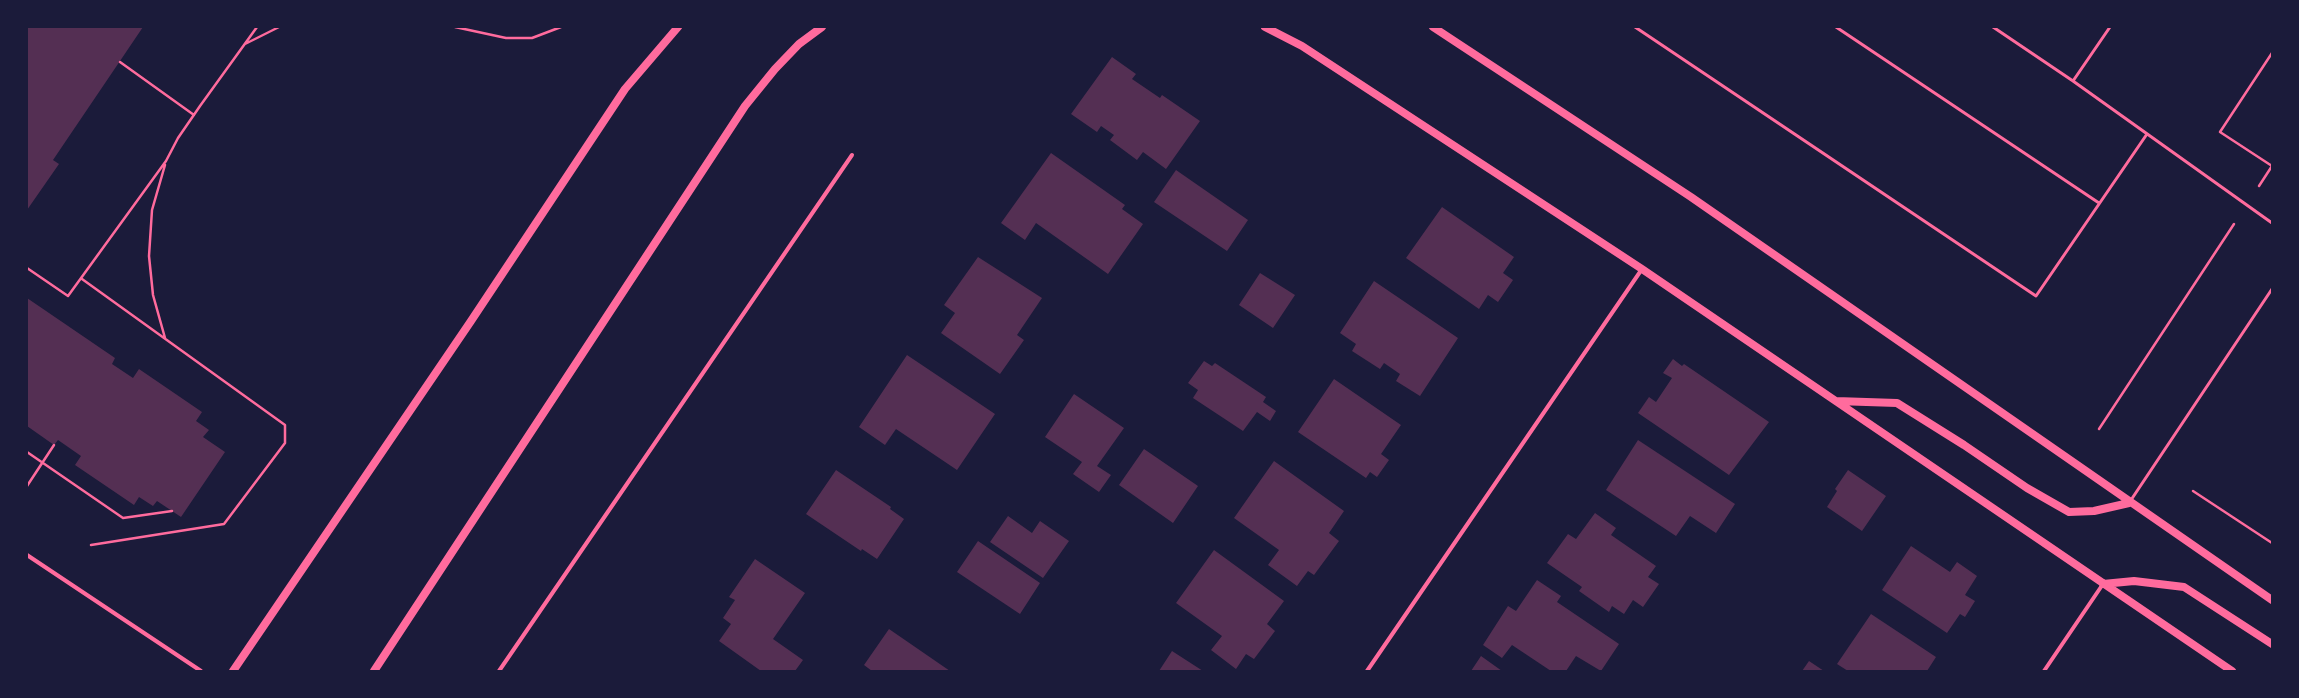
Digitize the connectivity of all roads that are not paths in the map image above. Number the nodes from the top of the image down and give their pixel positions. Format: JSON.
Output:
{"nodes":[{"id":1,"x":678,"y":27,"type":"edge"},
{"id":2,"x":822,"y":27,"type":"edge"},
{"id":3,"x":1265,"y":27,"type":"edge"},
{"id":4,"x":1433,"y":27,"type":"edge"},
{"id":5,"x":1635,"y":27,"type":"edge"},
{"id":6,"x":1836,"y":27,"type":"edge"},
{"id":7,"x":1992,"y":27,"type":"edge"},
{"id":8,"x":2110,"y":27,"type":"edge"},
{"id":9,"x":2073,"y":81,"type":"junction"},
{"id":10,"x":2147,"y":134,"type":"junction"},
{"id":11,"x":852,"y":155,"type":"dead end"},
{"id":12,"x":2098,"y":203,"type":"junction"},
{"id":13,"x":2272,"y":224,"type":"edge"},
{"id":14,"x":1642,"y":269,"type":"junction"},
{"id":15,"x":2272,"y":289,"type":"edge"},
{"id":16,"x":1836,"y":401,"type":"junction"},
{"id":17,"x":2129,"y":503,"type":"junction"},
{"id":18,"x":27,"y":555,"type":"edge"},
{"id":19,"x":2103,"y":584,"type":"junction"},
{"id":20,"x":2272,"y":600,"type":"edge"},
{"id":21,"x":2272,"y":644,"type":"edge"},
{"id":22,"x":201,"y":671,"type":"edge"},
{"id":23,"x":233,"y":671,"type":"edge"},
{"id":24,"x":374,"y":671,"type":"edge"},
{"id":25,"x":499,"y":671,"type":"edge"},
{"id":26,"x":1367,"y":671,"type":"edge"},
{"id":27,"x":2044,"y":671,"type":"edge"},
{"id":28,"x":2232,"y":671,"type":"edge"}],
"edges":[{"from":1,"to":23,"type":"main road"},
{"from":2,"to":24,"type":"main road"},
{"from":3,"to":14,"type":"main road"},
{"from":4,"to":17,"type":"main road"},
{"from":5,"to":12,"type":"lane"},
{"from":6,"to":12,"type":"lane"},
{"from":7,"to":9,"type":"lane"},
{"from":8,"to":9,"type":"lane"},
{"from":9,"to":10,"type":"lane"},
{"from":10,"to":12,"type":"lane"},
{"from":10,"to":13,"type":"lane"},
{"from":11,"to":25,"type":"street"},
{"from":14,"to":16,"type":"main road"},
{"from":14,"to":26,"type":"street"},
{"from":15,"to":17,"type":"lane"},
{"from":16,"to":17,"type":"main road"},
{"from":16,"to":19,"type":"main road"},
{"from":17,"to":20,"type":"main road"},
{"from":18,"to":22,"type":"street"},
{"from":19,"to":21,"type":"main road"},
{"from":19,"to":27,"type":"street"},
{"from":19,"to":28,"type":"main road"}]}
